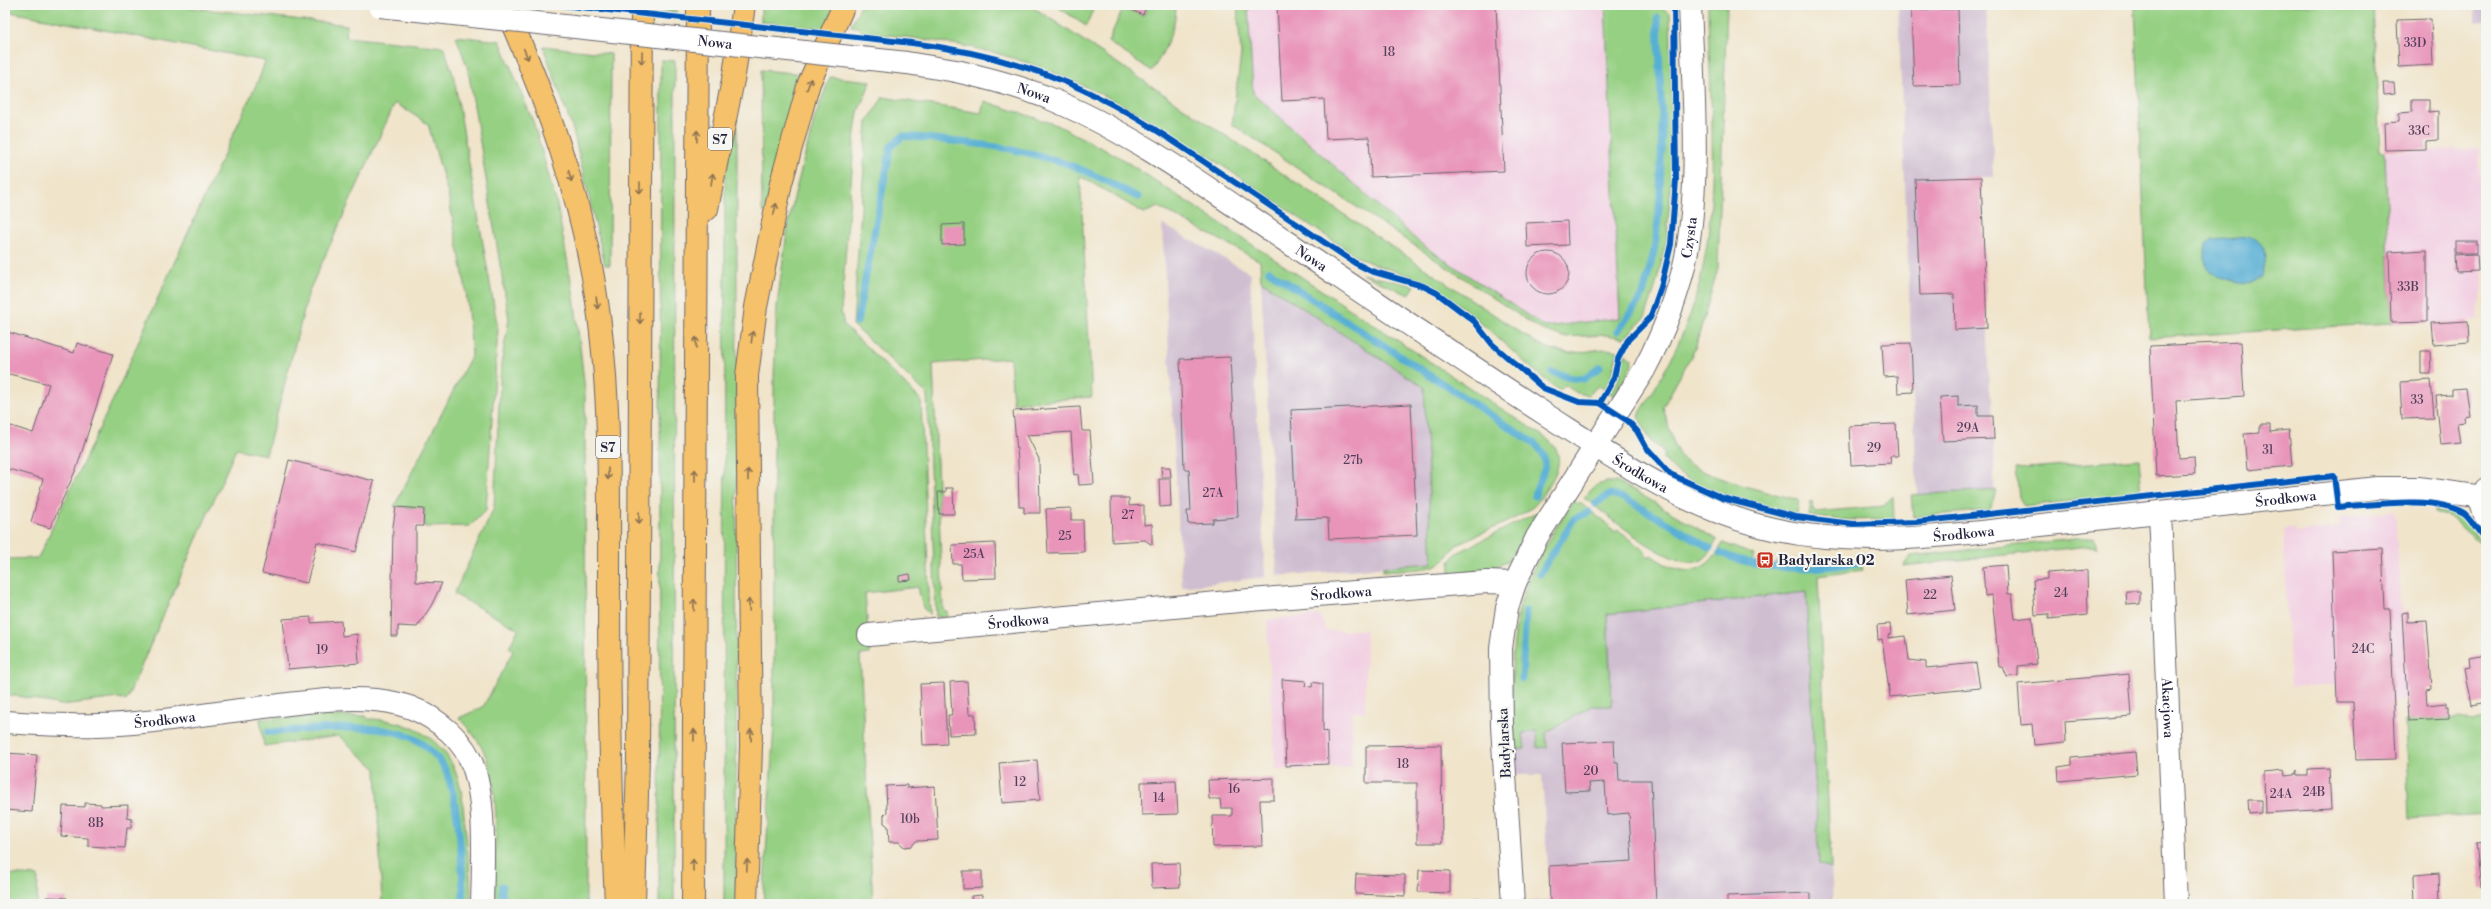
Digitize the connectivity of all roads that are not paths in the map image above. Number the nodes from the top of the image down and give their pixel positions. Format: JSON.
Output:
{"nodes":[{"id":1,"x":375,"y":5,"type":"edge"},
{"id":2,"x":504,"y":5,"type":"edge"},
{"id":3,"x":642,"y":5,"type":"edge"},
{"id":4,"x":698,"y":5,"type":"edge"},
{"id":5,"x":744,"y":5,"type":"edge"},
{"id":6,"x":844,"y":5,"type":"edge"},
{"id":7,"x":1690,"y":5,"type":"edge"},
{"id":8,"x":380,"y":6,"type":"edge"},
{"id":9,"x":696,"y":273,"type":"junction"},
{"id":10,"x":1596,"y":447,"type":"junction"},
{"id":11,"x":2485,"y":501,"type":"edge"},
{"id":12,"x":2160,"y":512,"type":"junction"},
{"id":13,"x":1515,"y":583,"type":"junction"},
{"id":14,"x":869,"y":635,"type":"dead end"},
{"id":15,"x":5,"y":722,"type":"edge"},
{"id":16,"x":482,"y":904,"type":"edge"},
{"id":17,"x":616,"y":904,"type":"edge"},
{"id":18,"x":634,"y":904,"type":"edge"},
{"id":19,"x":693,"y":904,"type":"edge"},
{"id":20,"x":746,"y":904,"type":"edge"},
{"id":21,"x":1513,"y":904,"type":"edge"},
{"id":22,"x":2176,"y":904,"type":"edge"}],
"edges":[{"from":1,"to":8,"type":"street","name":"Nowa"},
{"from":2,"to":17,"type":"highway","number":"S7","one_way":true},
{"from":3,"to":18,"type":"highway","one_way":true},
{"from":9,"to":4,"type":"highway","one_way":true},
{"from":9,"to":5,"type":"highway","number":"S7","one_way":true},
{"from":20,"to":6,"type":"highway","one_way":true},
{"from":7,"to":10,"type":"street","name":"Czysta"},
{"from":8,"to":10,"type":"street","name":"Nowa","bridge":true},
{"from":19,"to":9,"type":"highway","number":"S7","one_way":true},
{"from":10,"to":12,"type":"street","name":"Środkowa"},
{"from":10,"to":13,"type":"street","name":"Środkowa"},
{"from":11,"to":12,"type":"street","name":"Środkowa"},
{"from":12,"to":22,"type":"street","name":"Akacjowa"},
{"from":13,"to":14,"type":"street","name":"Środkowa"},
{"from":13,"to":21,"type":"street","name":"Badylarska"},
{"from":15,"to":16,"type":"street","name":"Środkowa"}]}
